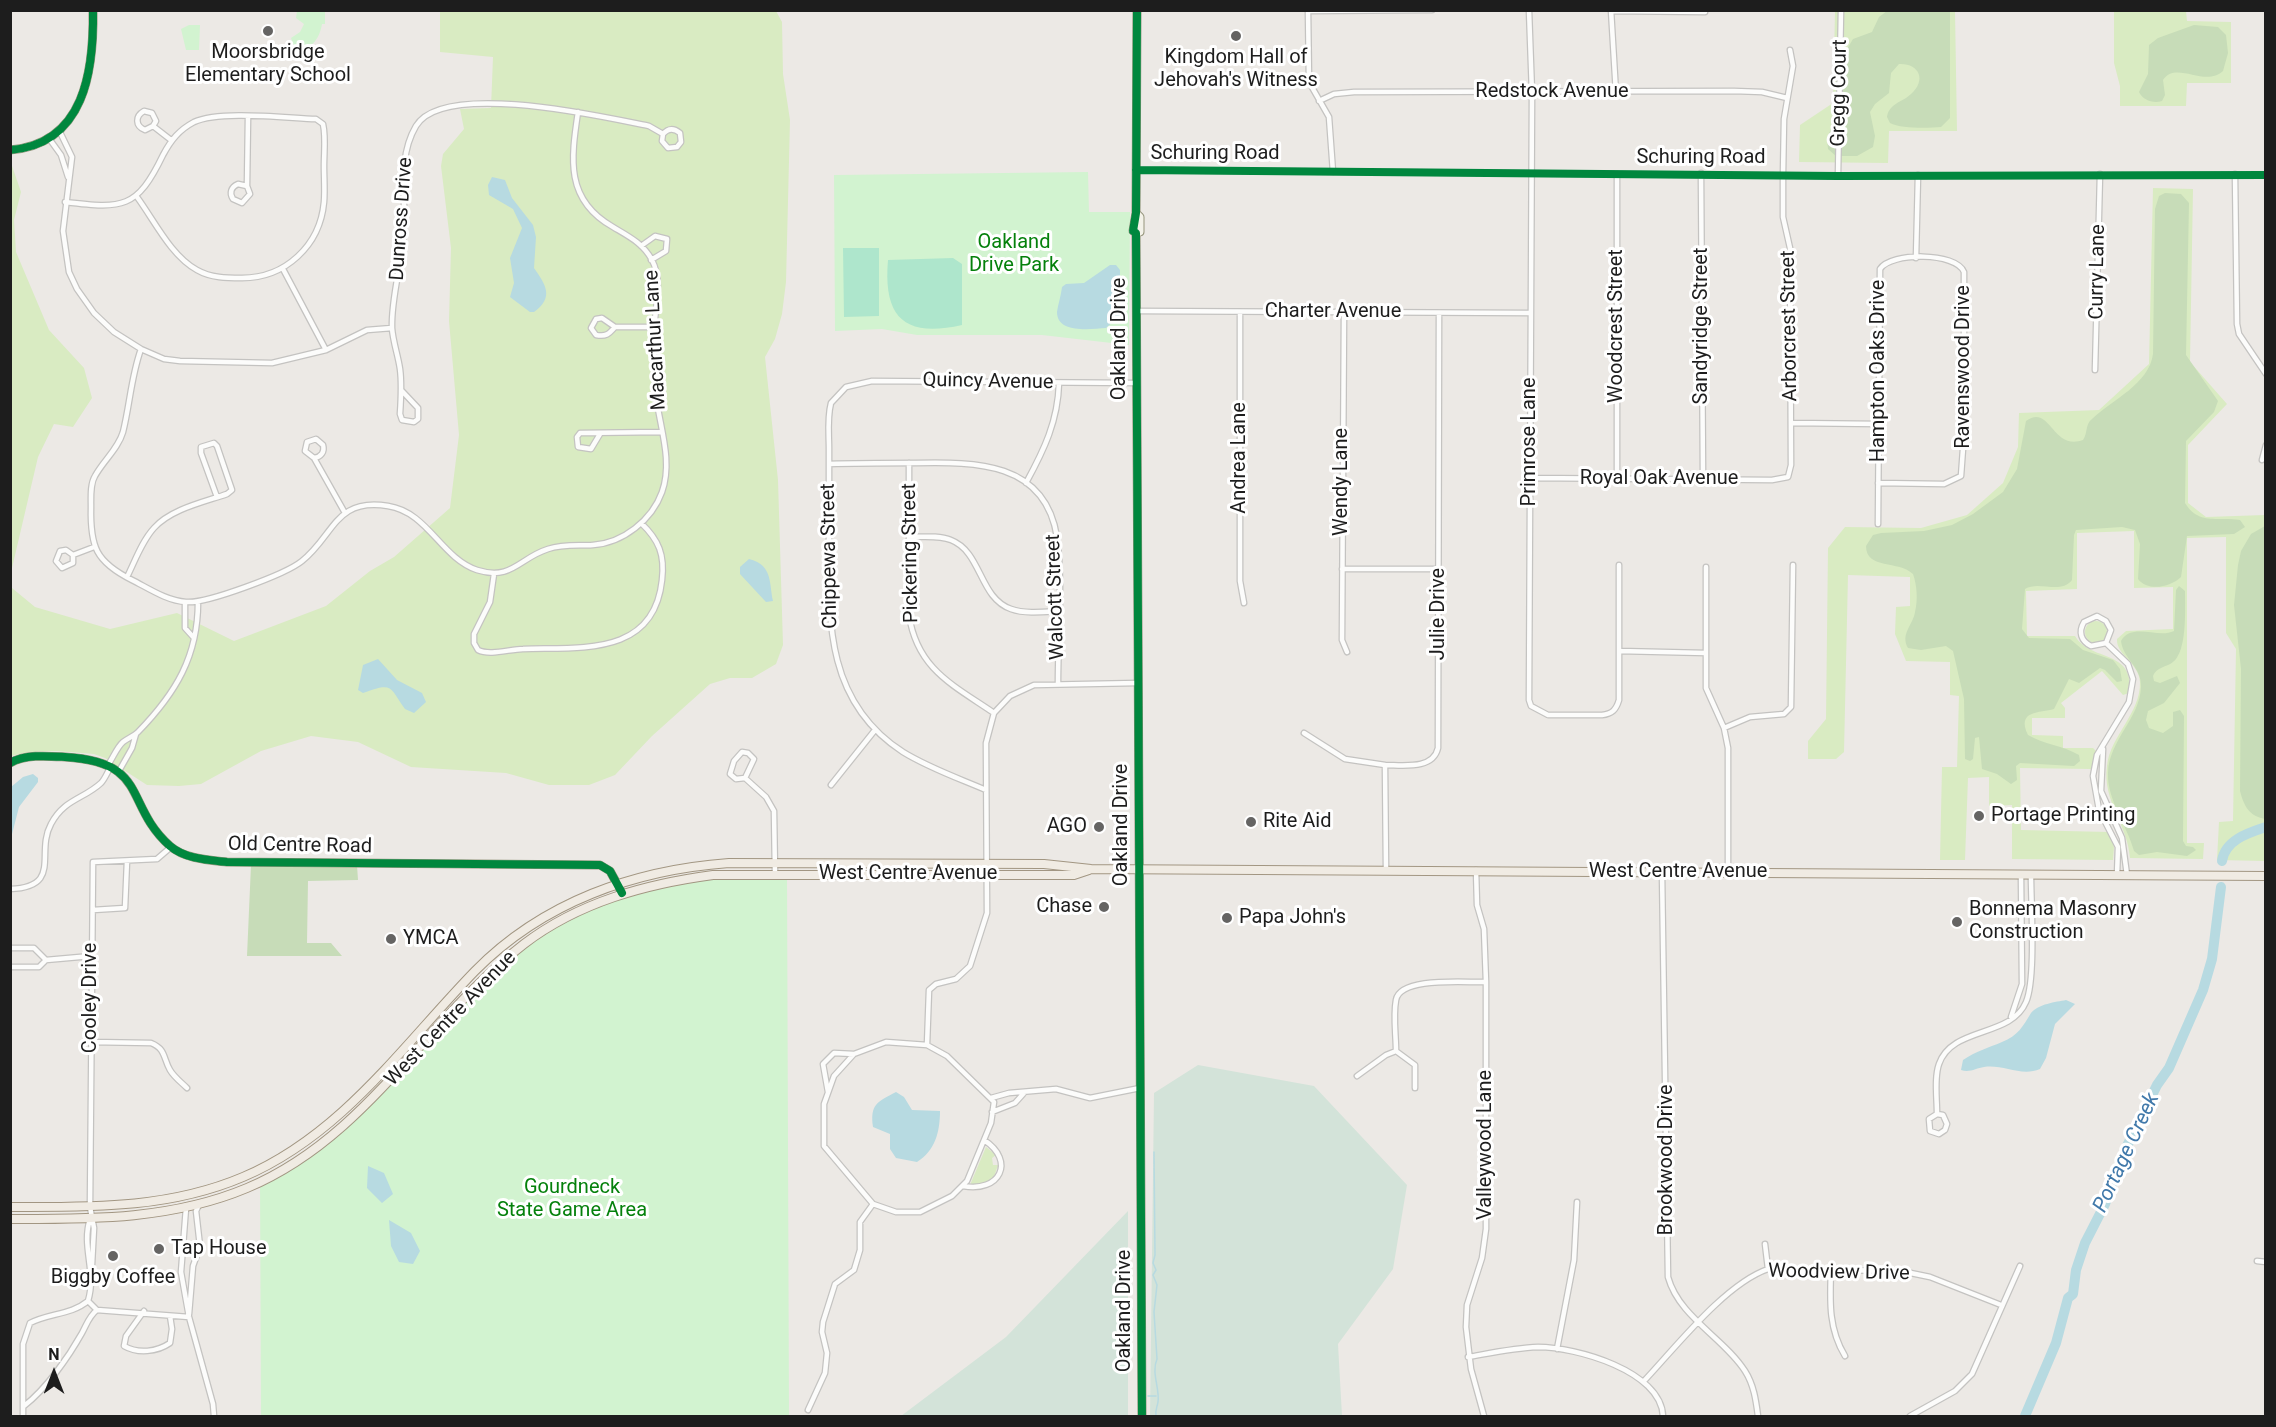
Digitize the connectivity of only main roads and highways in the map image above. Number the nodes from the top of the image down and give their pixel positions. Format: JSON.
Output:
{"nodes":[{"id":1,"x":1091,"y":869,"type":"junction"},
{"id":2,"x":2265,"y":876,"type":"edge"},
{"id":3,"x":10,"y":1207,"type":"edge"},
{"id":4,"x":10,"y":1219,"type":"edge"}],
"edges":[{"from":1,"to":2,"type":"main road","name":"West Centre Avenue"},
{"from":1,"to":3,"type":"main road","name":"West Centre Avenue"},
{"from":1,"to":4,"type":"main road","name":"West Centre Avenue"}]}
